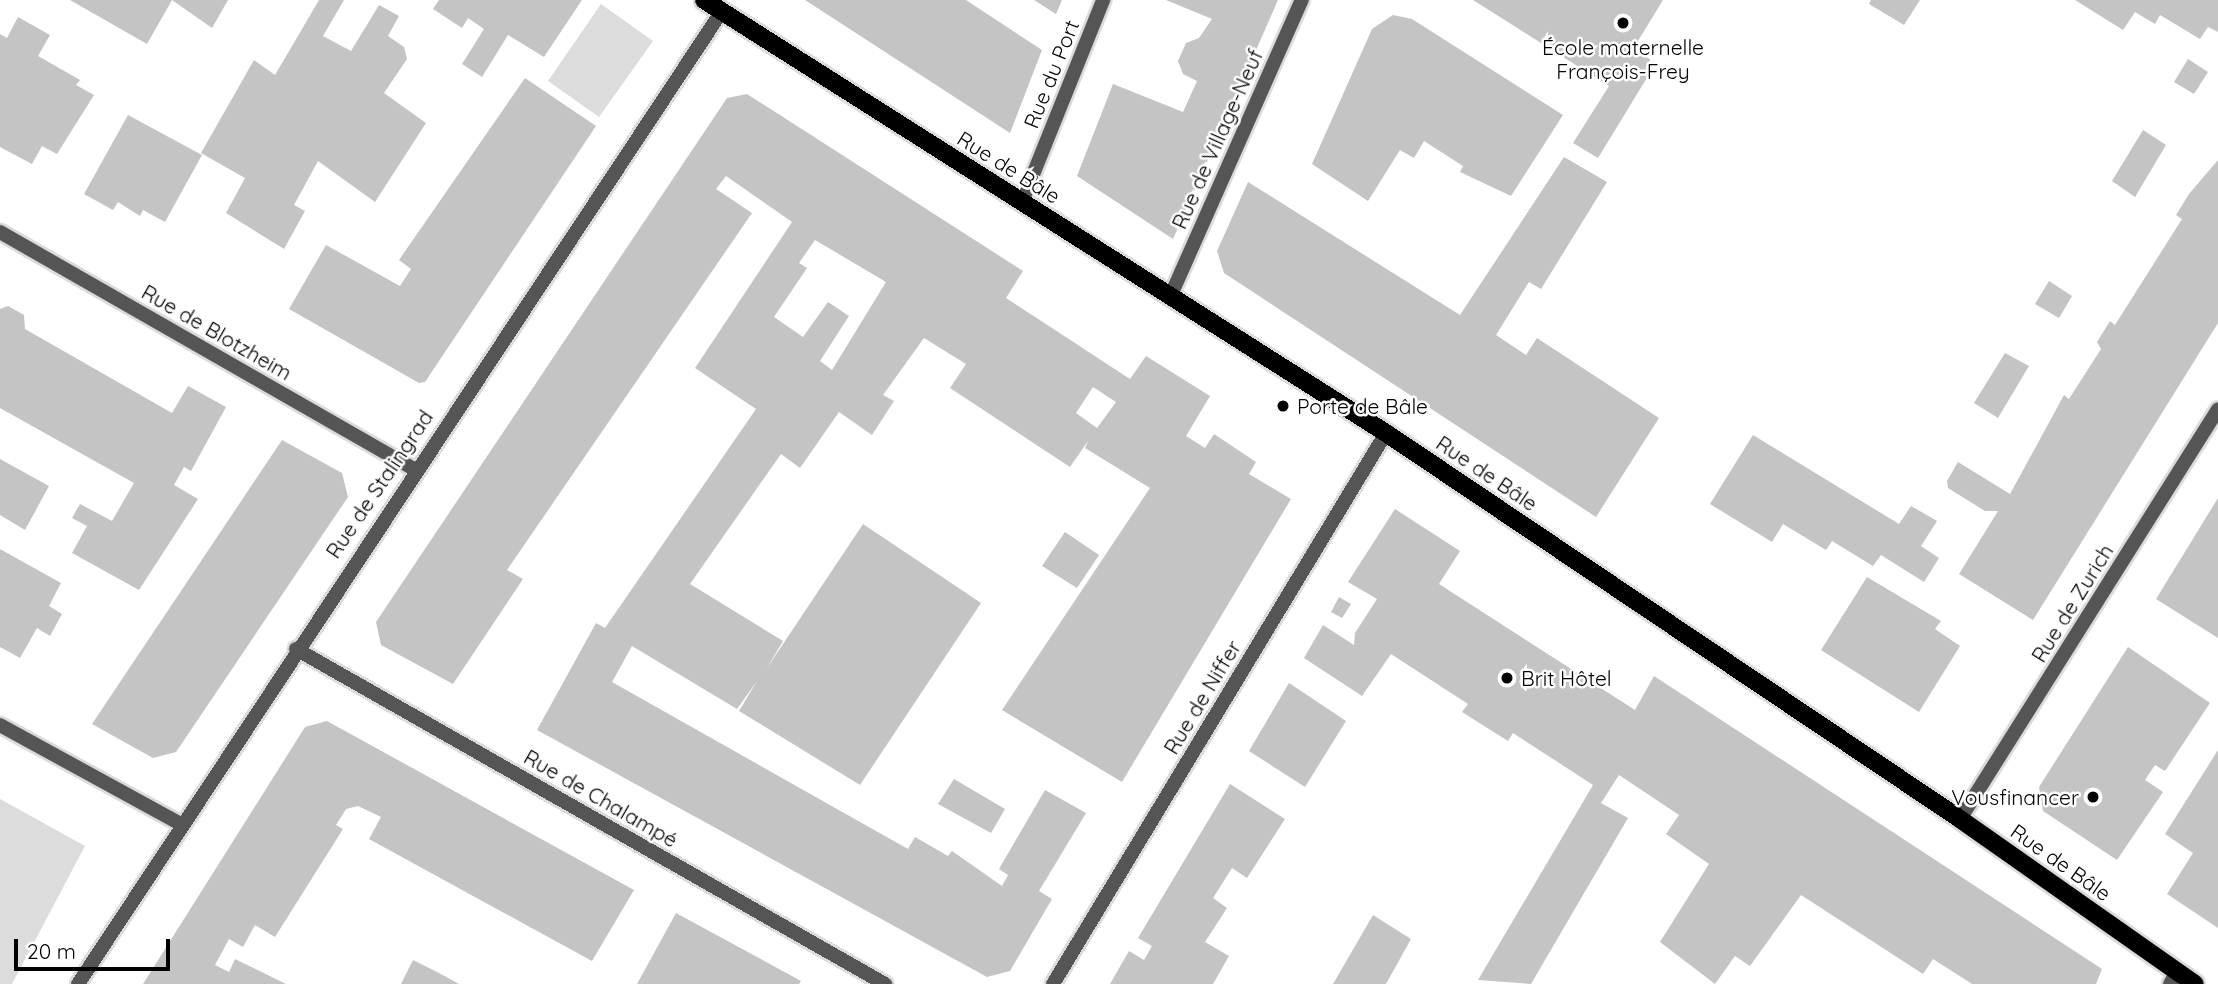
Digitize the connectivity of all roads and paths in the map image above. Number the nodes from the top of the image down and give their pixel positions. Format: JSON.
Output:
{"nodes":[{"id":1,"x":704,"y":0,"type":"edge"},
{"id":2,"x":1103,"y":0,"type":"edge"},
{"id":3,"x":1302,"y":0,"type":"edge"},
{"id":4,"x":722,"y":11,"type":"junction"},
{"id":5,"x":1022,"y":202,"type":"junction"},
{"id":6,"x":0,"y":232,"type":"edge"},
{"id":7,"x":1171,"y":295,"type":"junction"},
{"id":8,"x":2218,"y":408,"type":"edge"},
{"id":9,"x":1386,"y":433,"type":"junction"},
{"id":10,"x":414,"y":469,"type":"junction"},
{"id":11,"x":296,"y":649,"type":"junction"},
{"id":12,"x":0,"y":725,"type":"edge"},
{"id":13,"x":1961,"y":819,"type":"junction"},
{"id":14,"x":180,"y":824,"type":"junction"},
{"id":15,"x":2174,"y":978,"type":"edge"},
{"id":16,"x":78,"y":984,"type":"edge"},
{"id":17,"x":885,"y":984,"type":"edge"},
{"id":18,"x":1053,"y":984,"type":"edge"},
{"id":19,"x":2195,"y":984,"type":"edge"}],
"edges":[{"from":1,"to":4,"type":"main road","name":"Rue de Bâle"},
{"from":2,"to":5,"type":"street","name":"Rue du Port"},
{"from":3,"to":7,"type":"street","name":"Rue de Village-Neuf"},
{"from":4,"to":5,"type":"main road","name":"Rue de Bâle"},
{"from":4,"to":10,"type":"street","name":"Rue de Stalingrad"},
{"from":5,"to":7,"type":"main road","name":"Rue de Bâle"},
{"from":6,"to":10,"type":"street","name":"Rue de Blotzheim"},
{"from":7,"to":9,"type":"main road","name":"Rue de Bâle"},
{"from":8,"to":13,"type":"street","name":"Rue de Zurich"},
{"from":9,"to":13,"type":"main road","name":"Rue de Bâle"},
{"from":9,"to":18,"type":"street","name":"Rue de Niffer"},
{"from":10,"to":11,"type":"street","name":"Rue de Stalingrad"},
{"from":11,"to":14,"type":"street","name":"Rue de Stalingrad"},
{"from":11,"to":17,"type":"street","name":"Rue de Chalampé"},
{"from":12,"to":14,"type":"street"},
{"from":13,"to":15,"type":"main road","name":"Rue de Bâle"},
{"from":14,"to":16,"type":"street","name":"Rue de Stalingrad"},
{"from":15,"to":19,"type":"main road","name":"Rue de Bâle"}]}
